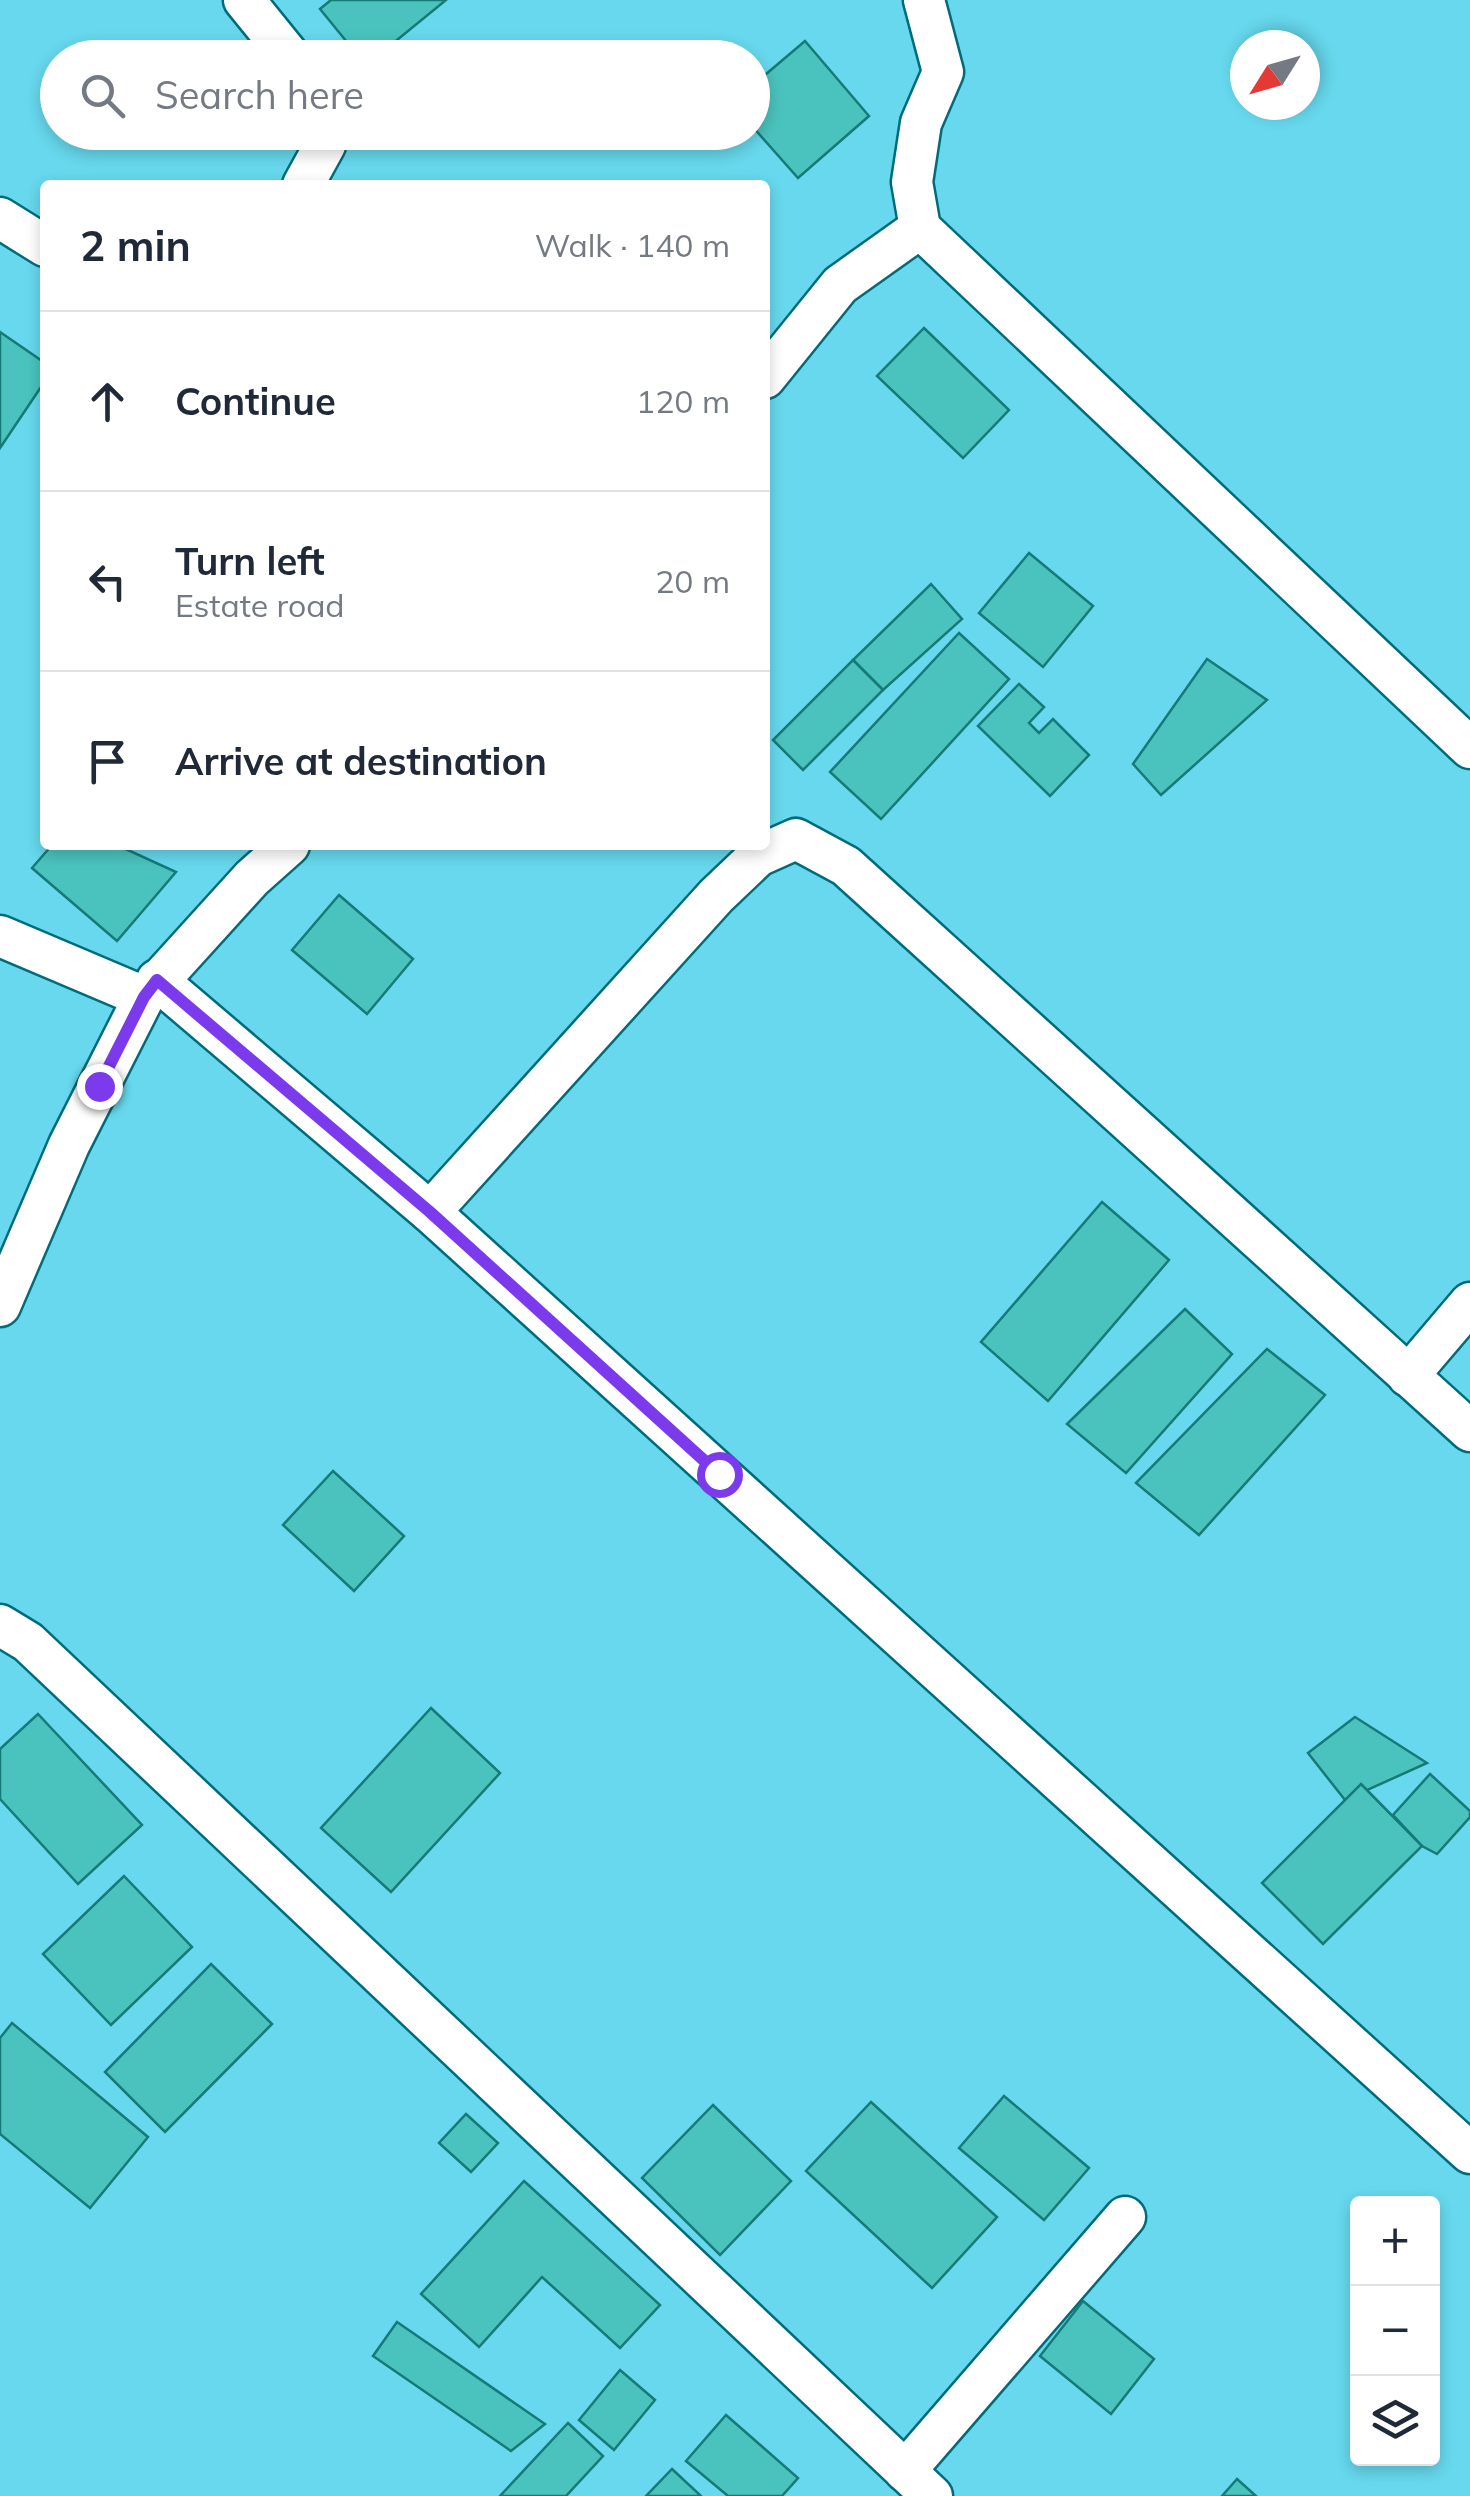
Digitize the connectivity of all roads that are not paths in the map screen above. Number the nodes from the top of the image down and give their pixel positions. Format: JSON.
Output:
{"nodes":[{"id":1,"x":244,"y":0,"type":"edge"},
{"id":2,"x":924,"y":0,"type":"edge"},
{"id":3,"x":276,"y":40,"type":"edge"},
{"id":4,"x":321,"y":150,"type":"edge"},
{"id":5,"x":306,"y":180,"type":"edge"},
{"id":6,"x":0,"y":218,"type":"edge"},
{"id":7,"x":920,"y":228,"type":"junction"},
{"id":8,"x":40,"y":243,"type":"edge"},
{"id":9,"x":770,"y":372,"type":"edge"},
{"id":10,"x":1470,"y":748,"type":"edge"},
{"id":11,"x":283,"y":850,"type":"edge"},
{"id":12,"x":0,"y":936,"type":"edge"},
{"id":13,"x":151,"y":988,"type":"junction"},
{"id":14,"x":430,"y":1212,"type":"junction"},
{"id":15,"x":1470,"y":1303,"type":"edge"},
{"id":16,"x":0,"y":1306,"type":"edge"},
{"id":17,"x":1408,"y":1376,"type":"junction"},
{"id":18,"x":1470,"y":1431,"type":"edge"},
{"id":19,"x":0,"y":1625,"type":"edge"},
{"id":20,"x":1470,"y":2153,"type":"edge"},
{"id":21,"x":1125,"y":2217,"type":"dead end"},
{"id":22,"x":918,"y":2483,"type":"edge"}],
"edges":[{"from":1,"to":3,"type":"street"},
{"from":2,"to":7,"type":"street"},
{"from":4,"to":5,"type":"street"},
{"from":6,"to":8,"type":"street"},
{"from":7,"to":9,"type":"street"},
{"from":7,"to":10,"type":"street"},
{"from":11,"to":13,"type":"street"},
{"from":12,"to":13,"type":"street"},
{"from":13,"to":14,"type":"street"},
{"from":13,"to":16,"type":"street"},
{"from":14,"to":17,"type":"street"},
{"from":14,"to":20,"type":"street"},
{"from":15,"to":17,"type":"street"},
{"from":17,"to":18,"type":"street"},
{"from":19,"to":22,"type":"street"},
{"from":21,"to":22,"type":"street"}]}
